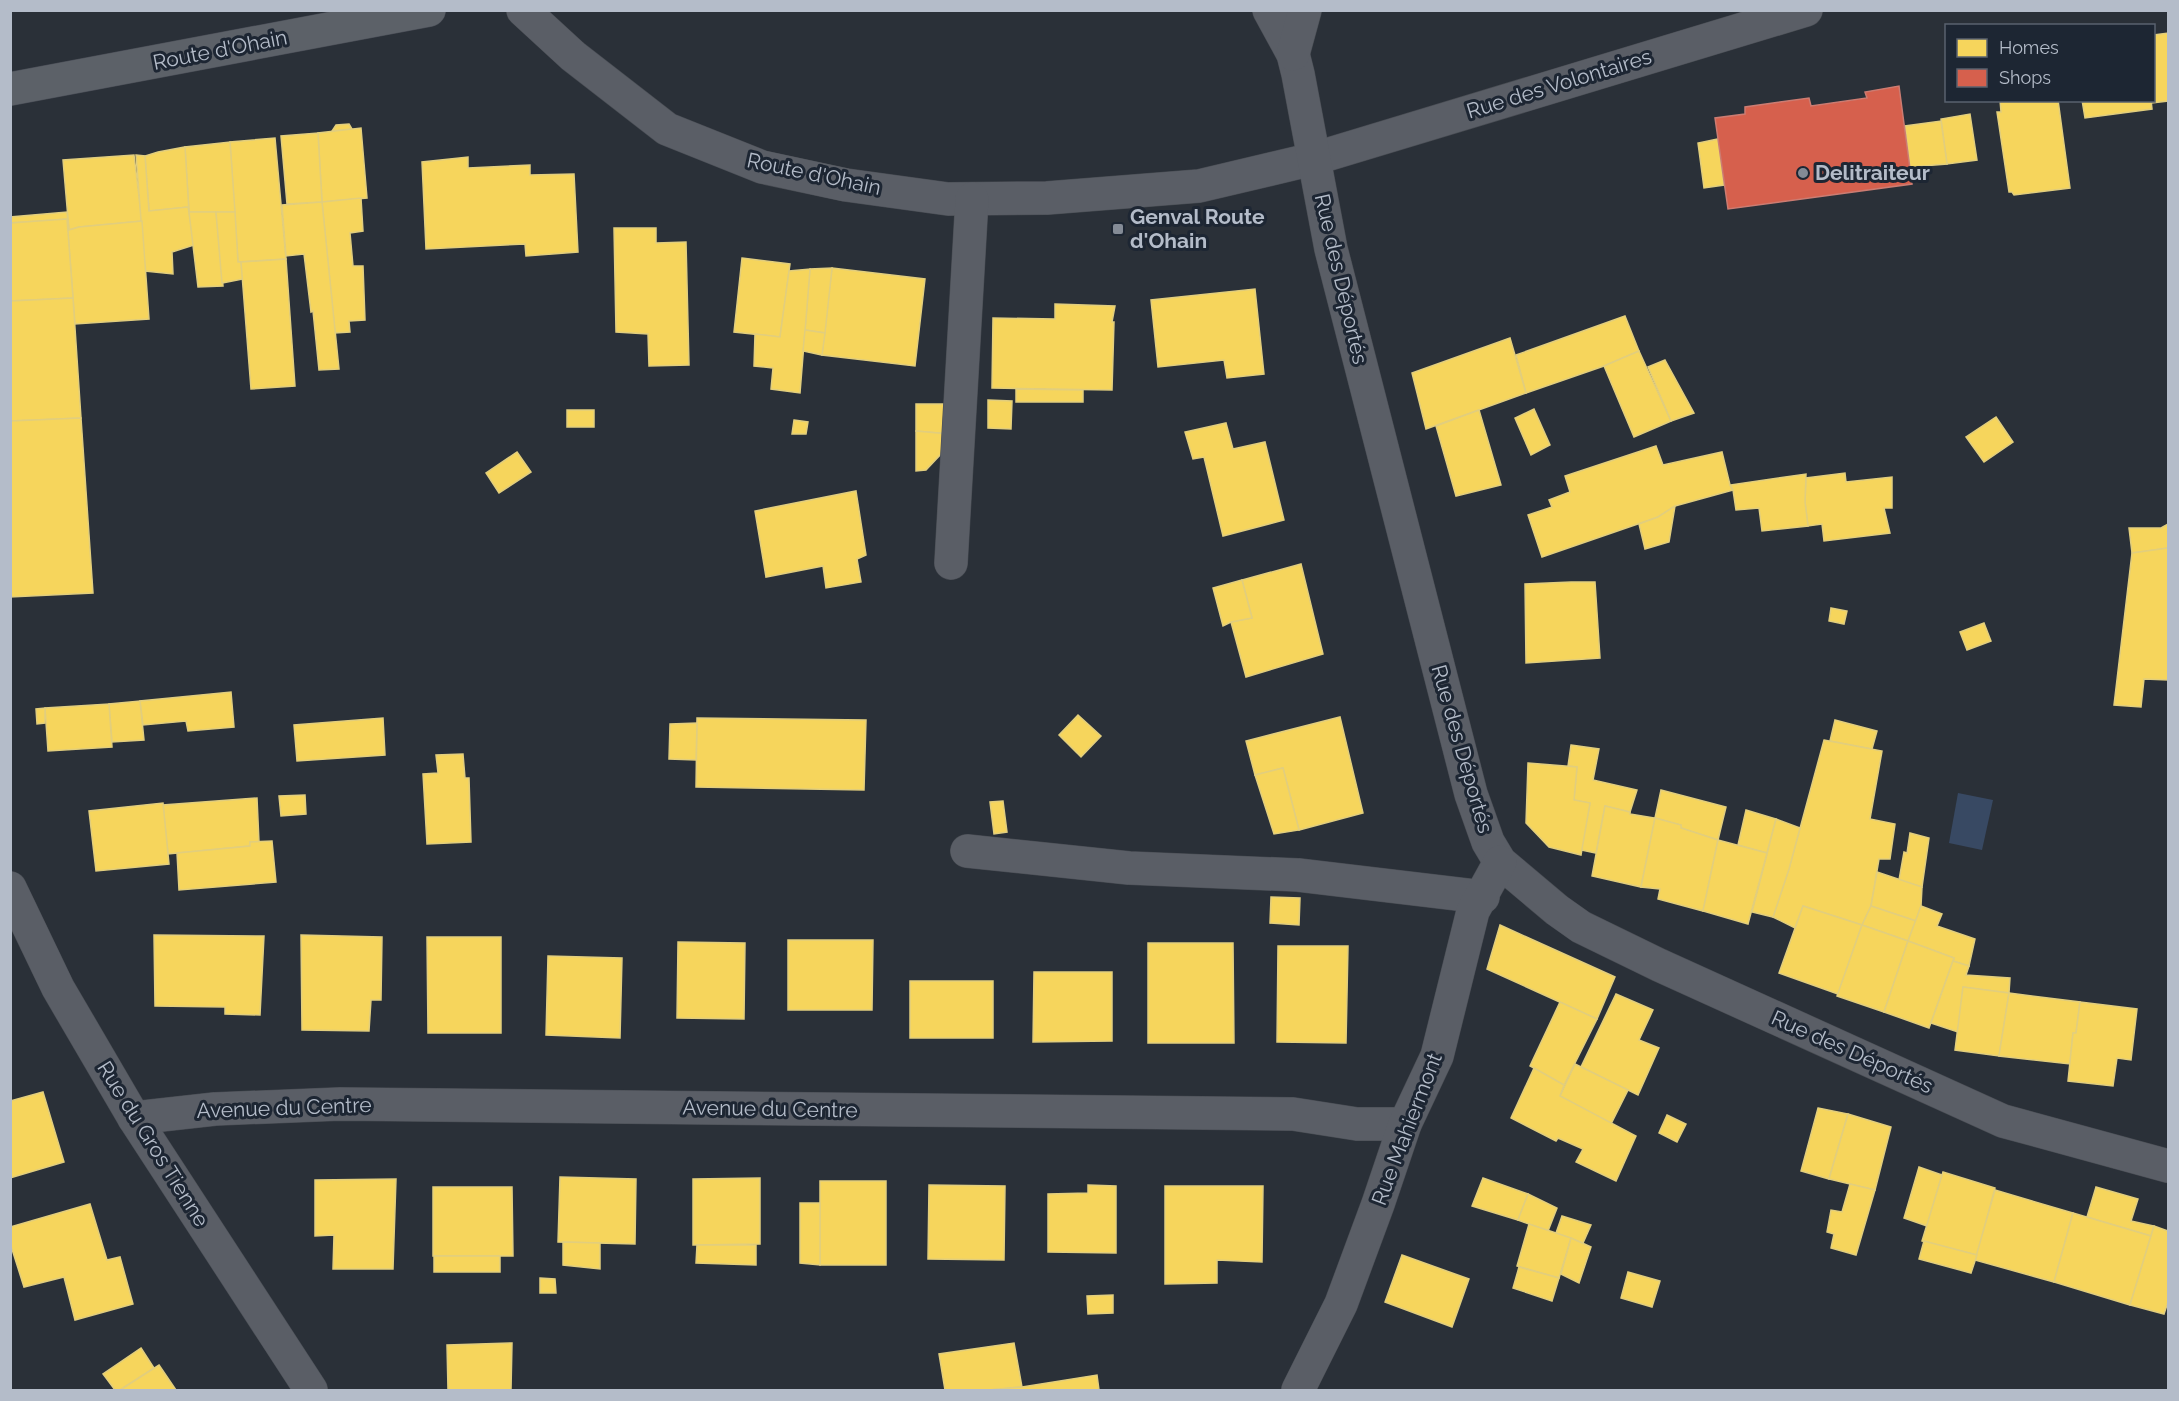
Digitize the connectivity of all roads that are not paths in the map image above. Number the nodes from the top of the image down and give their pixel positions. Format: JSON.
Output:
{"nodes":[{"id":1,"x":429,"y":10,"type":"edge"},
{"id":2,"x":523,"y":10,"type":"edge"},
{"id":3,"x":1269,"y":10,"type":"edge"},
{"id":4,"x":1305,"y":10,"type":"edge"},
{"id":5,"x":1806,"y":10,"type":"edge"},
{"id":6,"x":1293,"y":54,"type":"junction"},
{"id":7,"x":10,"y":89,"type":"edge"},
{"id":8,"x":1313,"y":159,"type":"junction"},
{"id":9,"x":972,"y":199,"type":"junction"},
{"id":10,"x":951,"y":563,"type":"dead end"},
{"id":11,"x":968,"y":851,"type":"dead end"},
{"id":12,"x":1500,"y":862,"type":"junction"},
{"id":13,"x":10,"y":888,"type":"edge"},
{"id":14,"x":1483,"y":897,"type":"junction"},
{"id":15,"x":134,"y":1118,"type":"junction"},
{"id":16,"x":1405,"y":1125,"type":"junction"},
{"id":17,"x":2169,"y":1166,"type":"edge"},
{"id":18,"x":311,"y":1390,"type":"edge"},
{"id":19,"x":1298,"y":1390,"type":"edge"}],
"edges":[{"from":1,"to":7,"type":"main road","name":"Route d'Ohain"},
{"from":2,"to":9,"type":"street","name":"Route d'Ohain"},
{"from":3,"to":6,"type":"street","name":"Rue des Déportés"},
{"from":4,"to":6,"type":"street","name":"Rue des Déportés"},
{"from":5,"to":8,"type":"street","name":"Rue des Volontaires"},
{"from":6,"to":8,"type":"street","name":"Rue des Déportés"},
{"from":8,"to":9,"type":"street","name":"Route d'Ohain"},
{"from":8,"to":12,"type":"street","name":"Rue des Déportés"},
{"from":9,"to":10,"type":"street"},
{"from":11,"to":14,"type":"street"},
{"from":12,"to":14,"type":"street","name":"Rue Mahiermont"},
{"from":12,"to":17,"type":"street","name":"Rue des Déportés"},
{"from":13,"to":15,"type":"street","name":"Rue du Gros Tienne"},
{"from":14,"to":16,"type":"street","name":"Rue Mahiermont"},
{"from":15,"to":16,"type":"street","name":"Avenue du Centre"},
{"from":15,"to":18,"type":"street","name":"Rue du Gros Tienne"},
{"from":16,"to":19,"type":"street","name":"Rue Mahiermont"}]}
